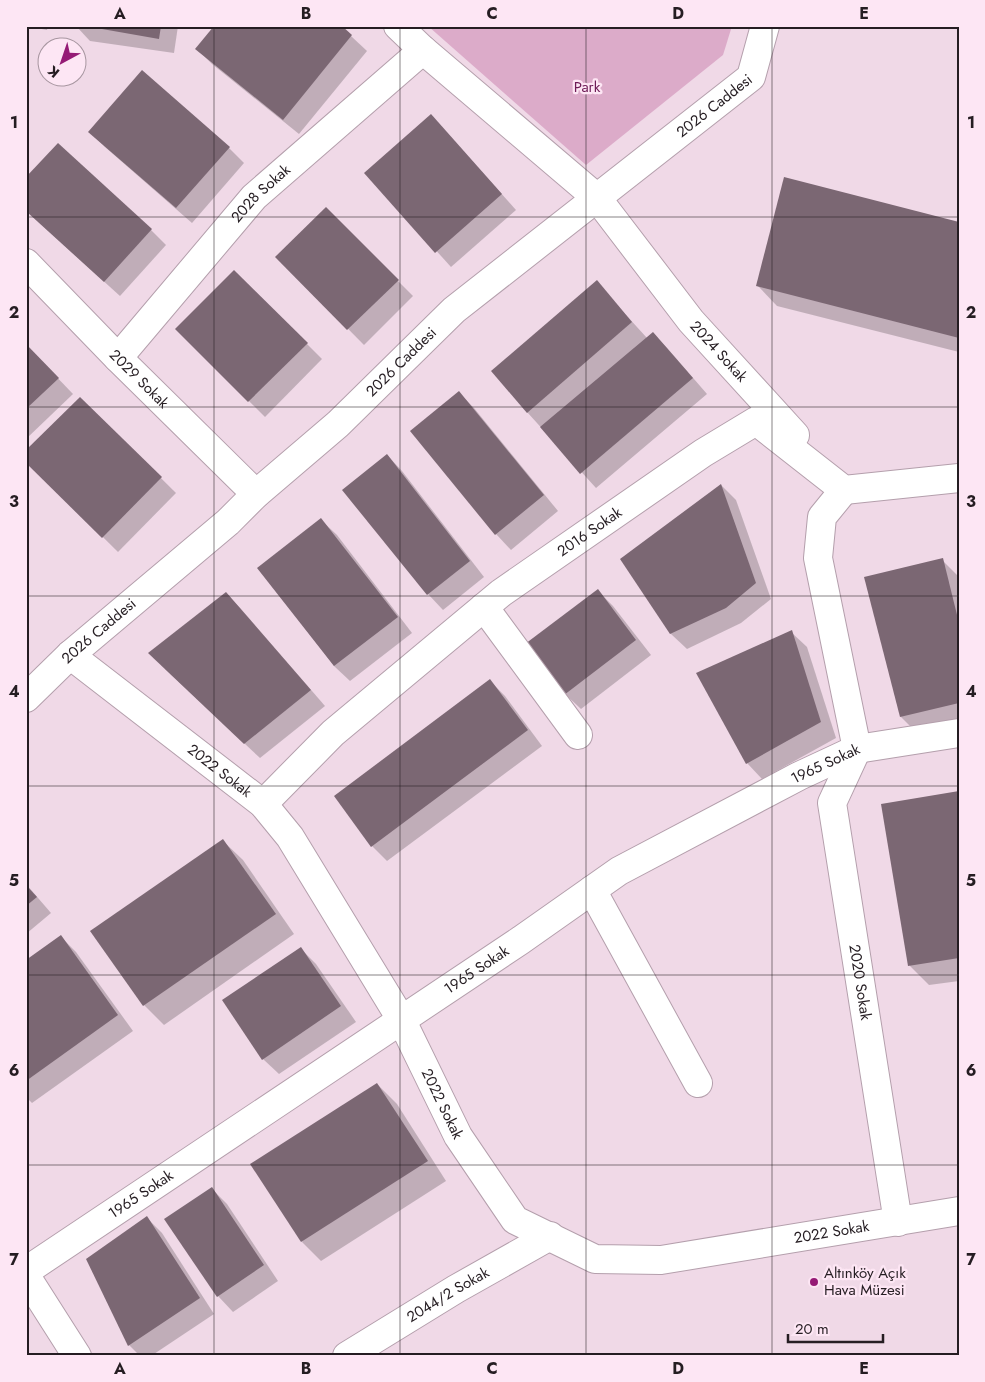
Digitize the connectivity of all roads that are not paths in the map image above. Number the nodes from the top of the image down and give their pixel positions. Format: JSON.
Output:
{"nodes":[{"id":1,"x":398,"y":26,"type":"edge"},
{"id":2,"x":765,"y":26,"type":"edge"},
{"id":3,"x":423,"y":50,"type":"junction"},
{"id":4,"x":597,"y":198,"type":"junction"},
{"id":5,"x":26,"y":263,"type":"edge"},
{"id":6,"x":118,"y":358,"type":"junction"},
{"id":7,"x":959,"y":478,"type":"edge"},
{"id":8,"x":844,"y":490,"type":"junction"},
{"id":9,"x":256,"y":494,"type":"junction"},
{"id":10,"x":484,"y":607,"type":"junction"},
{"id":11,"x":70,"y":655,"type":"junction"},
{"id":12,"x":26,"y":698,"type":"edge"},
{"id":13,"x":959,"y":733,"type":"edge"},
{"id":14,"x":578,"y":734,"type":"dead end"},
{"id":15,"x":857,"y":749,"type":"junction"},
{"id":16,"x":263,"y":804,"type":"junction"},
{"id":17,"x":592,"y":890,"type":"junction"},
{"id":18,"x":401,"y":1019,"type":"junction"},
{"id":19,"x":698,"y":1083,"type":"dead end"},
{"id":20,"x":959,"y":1211,"type":"edge"},
{"id":21,"x":898,"y":1222,"type":"junction"},
{"id":22,"x":550,"y":1236,"type":"junction"},
{"id":23,"x":26,"y":1271,"type":"edge"},
{"id":24,"x":26,"y":1276,"type":"edge"},
{"id":25,"x":77,"y":1356,"type":"edge"},
{"id":26,"x":347,"y":1356,"type":"edge"}],
"edges":[{"from":1,"to":3,"type":"street","name":"2024 Sokak"},
{"from":2,"to":4,"type":"street","name":"2026 Caddesi"},
{"from":3,"to":4,"type":"street","name":"2024 Sokak"},
{"from":3,"to":6,"type":"street","name":"2028 Sokak"},
{"from":4,"to":8,"type":"street","name":"2024 Sokak"},
{"from":4,"to":9,"type":"street","name":"2026 Caddesi"},
{"from":5,"to":6,"type":"street","name":"2029 Sokak"},
{"from":6,"to":9,"type":"street","name":"2029 Sokak"},
{"from":7,"to":8,"type":"street"},
{"from":8,"to":10,"type":"street","name":"2016 Sokak"},
{"from":8,"to":15,"type":"street"},
{"from":9,"to":11,"type":"street","name":"2026 Caddesi"},
{"from":10,"to":14,"type":"street"},
{"from":10,"to":16,"type":"street","name":"2016 Sokak"},
{"from":11,"to":12,"type":"street","name":"2026 Caddesi"},
{"from":11,"to":16,"type":"street","name":"2022 Sokak"},
{"from":13,"to":15,"type":"street","name":"1965 Sokak"},
{"from":15,"to":17,"type":"street","name":"1965 Sokak"},
{"from":15,"to":21,"type":"street","name":"2020 Sokak"},
{"from":16,"to":18,"type":"street","name":"2022 Sokak"},
{"from":17,"to":18,"type":"street","name":"1965 Sokak"},
{"from":17,"to":19,"type":"street"},
{"from":18,"to":22,"type":"street","name":"2022 Sokak"},
{"from":18,"to":23,"type":"street","name":"1965 Sokak"},
{"from":20,"to":21,"type":"street","name":"2022 Sokak"},
{"from":21,"to":22,"type":"street","name":"2022 Sokak"},
{"from":22,"to":26,"type":"street","name":"2044/2 Sokak"},
{"from":24,"to":25,"type":"street"}]}
